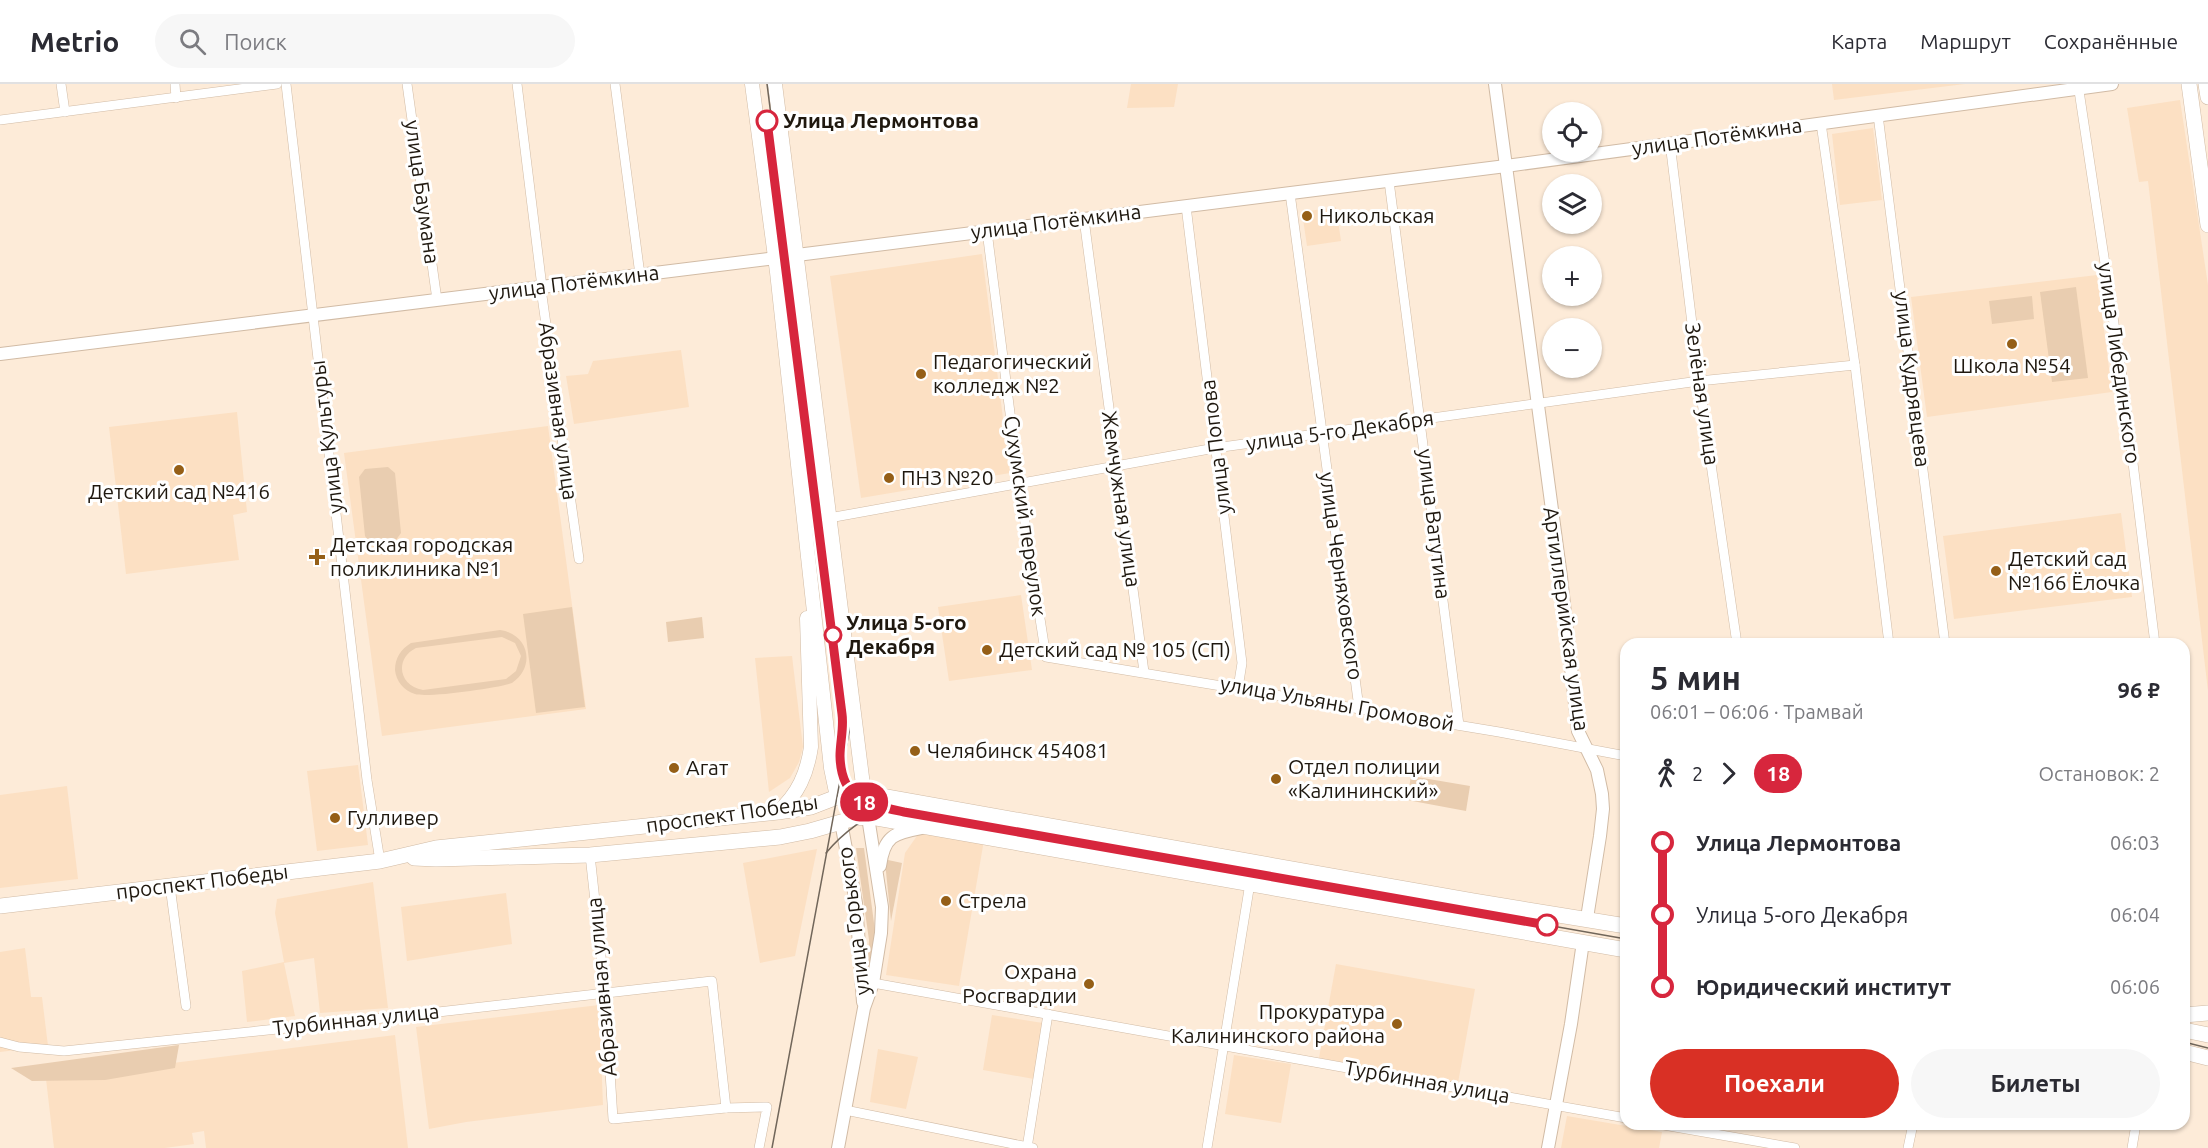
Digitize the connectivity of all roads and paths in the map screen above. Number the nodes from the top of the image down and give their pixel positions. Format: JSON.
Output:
{"nodes":[{"id":1,"x":61,"y":84,"type":"edge"},
{"id":2,"x":175,"y":84,"type":"edge"},
{"id":3,"x":277,"y":84,"type":"edge"},
{"id":4,"x":286,"y":84,"type":"edge"},
{"id":5,"x":407,"y":84,"type":"edge"},
{"id":6,"x":517,"y":84,"type":"edge"},
{"id":7,"x":615,"y":84,"type":"edge"},
{"id":8,"x":752,"y":84,"type":"edge"},
{"id":9,"x":775,"y":84,"type":"edge"},
{"id":10,"x":1495,"y":84,"type":"edge"},
{"id":11,"x":2112,"y":84,"type":"edge"},
{"id":12,"x":2188,"y":84,"type":"edge"},
{"id":13,"x":2206,"y":84,"type":"edge"},
{"id":14,"x":2078,"y":86,"type":"edge"},
{"id":15,"x":2208,"y":97,"type":"edge"},
{"id":16,"x":177,"y":98,"type":"junction"},
{"id":17,"x":65,"y":112,"type":"junction"},
{"id":18,"x":1878,"y":115,"type":"junction"},
{"id":19,"x":0,"y":120,"type":"edge"},
{"id":20,"x":1821,"y":123,"type":"junction"},
{"id":21,"x":1670,"y":143,"type":"junction"},
{"id":22,"x":1506,"y":166,"type":"junction"},
{"id":23,"x":1389,"y":181,"type":"junction"},
{"id":24,"x":1290,"y":193,"type":"junction"},
{"id":25,"x":1186,"y":206,"type":"junction"},
{"id":26,"x":1084,"y":219,"type":"junction"},
{"id":27,"x":2208,"y":225,"type":"edge"},
{"id":28,"x":987,"y":231,"type":"junction"},
{"id":29,"x":797,"y":255,"type":"junction"},
{"id":30,"x":776,"y":258,"type":"junction"},
{"id":31,"x":640,"y":275,"type":"junction"},
{"id":32,"x":542,"y":287,"type":"junction"},
{"id":33,"x":437,"y":300,"type":"junction"},
{"id":34,"x":313,"y":315,"type":"junction"},
{"id":35,"x":0,"y":354,"type":"edge"},
{"id":36,"x":1855,"y":364,"type":"junction"},
{"id":37,"x":1699,"y":381,"type":"junction"},
{"id":38,"x":1537,"y":403,"type":"junction"},
{"id":39,"x":1421,"y":420,"type":"junction"},
{"id":40,"x":818,"y":430,"type":"junction"},
{"id":41,"x":796,"y":432,"type":"junction"},
{"id":42,"x":1321,"y":433,"type":"junction"},
{"id":43,"x":1215,"y":448,"type":"junction"},
{"id":44,"x":1116,"y":465,"type":"junction"},
{"id":45,"x":1019,"y":484,"type":"junction"},
{"id":46,"x":829,"y":518,"type":"junction"},
{"id":47,"x":579,"y":559,"type":"dead end"},
{"id":48,"x":812,"y":580,"type":"junction"},
{"id":49,"x":1736,"y":638,"type":"edge"},
{"id":50,"x":1888,"y":638,"type":"edge"},
{"id":51,"x":1945,"y":638,"type":"edge"},
{"id":52,"x":2154,"y":638,"type":"edge"},
{"id":53,"x":1046,"y":657,"type":"joint"},
{"id":54,"x":1144,"y":672,"type":"junction"},
{"id":55,"x":1238,"y":688,"type":"junction"},
{"id":56,"x":1359,"y":708,"type":"junction"},
{"id":57,"x":1459,"y":725,"type":"junction"},
{"id":58,"x":1588,"y":749,"type":"junction"},
{"id":59,"x":1620,"y":755,"type":"edge"},
{"id":60,"x":864,"y":793,"type":"junction"},
{"id":61,"x":837,"y":797,"type":"junction"},
{"id":62,"x":778,"y":812,"type":"junction"},
{"id":63,"x":868,"y":817,"type":"junction"},
{"id":64,"x":841,"y":822,"type":"junction"},
{"id":65,"x":930,"y":827,"type":"junction"},
{"id":66,"x":590,"y":855,"type":"junction"},
{"id":67,"x":404,"y":857,"type":"junction"},
{"id":68,"x":380,"y":861,"type":"junction"},
{"id":69,"x":878,"y":882,"type":"junction"},
{"id":70,"x":1250,"y":883,"type":"junction"},
{"id":71,"x":170,"y":886,"type":"junction"},
{"id":72,"x":0,"y":906,"type":"edge"},
{"id":73,"x":1587,"y":918,"type":"junction"},
{"id":74,"x":1620,"y":925,"type":"edge"},
{"id":75,"x":1583,"y":942,"type":"junction"},
{"id":76,"x":1620,"y":949,"type":"edge"},
{"id":77,"x":873,"y":983,"type":"junction"},
{"id":78,"x":605,"y":993,"type":"junction"},
{"id":79,"x":186,"y":1006,"type":"dead end"},
{"id":80,"x":864,"y":1008,"type":"junction"},
{"id":81,"x":2208,"y":1013,"type":"edge"},
{"id":82,"x":1048,"y":1014,"type":"junction"},
{"id":83,"x":2190,"y":1014,"type":"edge"},
{"id":84,"x":2190,"y":1031,"type":"edge"},
{"id":85,"x":2208,"y":1035,"type":"edge"},
{"id":86,"x":0,"y":1042,"type":"edge"},
{"id":87,"x":1223,"y":1046,"type":"junction"},
{"id":88,"x":2190,"y":1054,"type":"edge"},
{"id":89,"x":2208,"y":1058,"type":"edge"},
{"id":90,"x":1556,"y":1105,"type":"junction"},
{"id":91,"x":726,"y":1108,"type":"junction"},
{"id":92,"x":845,"y":1110,"type":"junction"},
{"id":93,"x":1620,"y":1117,"type":"edge"},
{"id":94,"x":1692,"y":1130,"type":"edge"},
{"id":95,"x":1912,"y":1130,"type":"edge"},
{"id":96,"x":2135,"y":1130,"type":"edge"},
{"id":97,"x":759,"y":1148,"type":"edge"},
{"id":98,"x":838,"y":1148,"type":"edge"},
{"id":99,"x":1029,"y":1148,"type":"edge"},
{"id":100,"x":1207,"y":1148,"type":"edge"},
{"id":101,"x":1548,"y":1148,"type":"edge"},
{"id":102,"x":1795,"y":1148,"type":"edge"},
{"id":103,"x":1908,"y":1148,"type":"edge"},
{"id":104,"x":2132,"y":1148,"type":"edge"}],
"edges":[{"from":1,"to":17,"type":"street"},
{"from":2,"to":16,"type":"street"},
{"from":3,"to":16,"type":"street"},
{"from":4,"to":34,"type":"street","name":"улица Культуры"},
{"from":5,"to":33,"type":"street","name":"улица Баумана"},
{"from":6,"to":32,"type":"street","name":"Абразивная улица"},
{"from":7,"to":31,"type":"street"},
{"from":8,"to":30,"type":"main road","name":"улица Горького"},
{"from":9,"to":29,"type":"main road","name":"улица Горького"},
{"from":10,"to":22,"type":"street","name":"Артиллерийская улица"},
{"from":11,"to":14,"type":"street","name":"улица Потёмкина"},
{"from":12,"to":27,"type":"main road"},
{"from":13,"to":15,"type":"main road"},
{"from":14,"to":18,"type":"street","name":"улица Потёмкина"},
{"from":14,"to":52,"type":"street","name":"улица Либединского"},
{"from":16,"to":17,"type":"street"},
{"from":17,"to":19,"type":"street"},
{"from":18,"to":20,"type":"street","name":"улица Потёмкина"},
{"from":18,"to":51,"type":"street","name":"улица Кудрявцева"},
{"from":20,"to":21,"type":"street","name":"улица Потёмкина"},
{"from":20,"to":36,"type":"street"},
{"from":21,"to":22,"type":"street","name":"улица Потёмкина"},
{"from":21,"to":37,"type":"street","name":"Зелёная улица"},
{"from":22,"to":23,"type":"street","name":"улица Потёмкина"},
{"from":22,"to":38,"type":"street","name":"Артиллерийская улица"},
{"from":23,"to":24,"type":"street","name":"улица Потёмкина"},
{"from":23,"to":39,"type":"street","name":"улица Ватутина"},
{"from":24,"to":25,"type":"street","name":"улица Потёмкина"},
{"from":24,"to":42,"type":"street","name":"улица Черняховского"},
{"from":25,"to":26,"type":"street","name":"улица Потёмкина"},
{"from":25,"to":43,"type":"street","name":"улица Попова"},
{"from":26,"to":28,"type":"street","name":"улица Потёмкина"},
{"from":26,"to":44,"type":"street","name":"Жемчужная улица"},
{"from":28,"to":29,"type":"street","name":"улица Потёмкина"},
{"from":28,"to":45,"type":"street","name":"Сухумский переулок"},
{"from":29,"to":30,"type":"main road","name":"улица Потёмкина"},
{"from":29,"to":40,"type":"main road","name":"улица Горького"},
{"from":30,"to":31,"type":"street","name":"улица Потёмкина"},
{"from":30,"to":41,"type":"main road","name":"улица Горького"},
{"from":31,"to":32,"type":"street","name":"улица Потёмкина"},
{"from":32,"to":33,"type":"street","name":"улица Потёмкина"},
{"from":32,"to":47,"type":"street","name":"Абразивная улица"},
{"from":33,"to":34,"type":"street","name":"улица Потёмкина"},
{"from":34,"to":35,"type":"street","name":"улица Потёмкина"},
{"from":34,"to":68,"type":"street","name":"улица Культуры"},
{"from":36,"to":37,"type":"street","name":"улица 5-го Декабря"},
{"from":36,"to":50,"type":"street"},
{"from":37,"to":38,"type":"street","name":"улица 5-го Декабря"},
{"from":37,"to":49,"type":"street","name":"Зелёная улица"},
{"from":38,"to":39,"type":"street","name":"улица 5-го Декабря"},
{"from":38,"to":58,"type":"street","name":"Артиллерийская улица"},
{"from":39,"to":42,"type":"street","name":"улица 5-го Декабря"},
{"from":39,"to":57,"type":"street","name":"улица Ватутина"},
{"from":40,"to":41,"type":"main road"},
{"from":40,"to":46,"type":"main road","name":"улица Горького"},
{"from":41,"to":48,"type":"main road","name":"улица Горького"},
{"from":42,"to":43,"type":"street","name":"улица 5-го Декабря"},
{"from":42,"to":56,"type":"street","name":"улица Черняховского"},
{"from":43,"to":44,"type":"street","name":"улица 5-го Декабря"},
{"from":43,"to":55,"type":"street","name":"улица Попова"},
{"from":44,"to":45,"type":"street","name":"улица 5-го Декабря"},
{"from":44,"to":54,"type":"street","name":"Жемчужная улица"},
{"from":45,"to":46,"type":"street","name":"улица 5-го Декабря"},
{"from":45,"to":53,"type":"street","name":"Сухумский переулок"},
{"from":46,"to":60,"type":"main road","name":"улица Горького"},
{"from":48,"to":61,"type":"main road","name":"улица Горького"},
{"from":48,"to":62,"type":"main road"},
{"from":53,"to":54,"type":"street","name":"улица Ульяны Громовой"},
{"from":54,"to":55,"type":"street","name":"улица Ульяны Громовой"},
{"from":55,"to":56,"type":"street","name":"улица Ульяны Громовой"},
{"from":56,"to":57,"type":"street","name":"улица Ульяны Громовой"},
{"from":57,"to":58,"type":"street","name":"улица Ульяны Громовой"},
{"from":58,"to":59,"type":"street","name":"улица Ульяны Громовой"},
{"from":58,"to":73,"type":"street","name":"Артиллерийская улица"},
{"from":60,"to":61,"type":"main road","name":"проспект Победы"},
{"from":60,"to":63,"type":"main road","name":"улица Горького"},
{"from":60,"to":73,"type":"main road","name":"проспект Победы"},
{"from":61,"to":62,"type":"main road","name":"проспект Победы"},
{"from":61,"to":64,"type":"main road","name":"улица Горького"},
{"from":62,"to":67,"type":"main road","name":"проспект Победы"},
{"from":63,"to":64,"type":"main road","name":"проспект Победы"},
{"from":63,"to":65,"type":"main road","name":"проспект Победы"},
{"from":63,"to":69,"type":"street","name":"улица Горького"},
{"from":64,"to":66,"type":"main road","name":"проспект Победы"},
{"from":64,"to":80,"type":"street","name":"улица Горького"},
{"from":65,"to":69,"type":"street","name":"улица Горького"},
{"from":65,"to":70,"type":"main road","name":"проспект Победы"},
{"from":66,"to":67,"type":"main road","name":"проспект Победы"},
{"from":66,"to":78,"type":"street","name":"Абразивная улица"},
{"from":67,"to":68,"type":"main road","name":"проспект Победы"},
{"from":68,"to":71,"type":"main road","name":"проспект Победы"},
{"from":69,"to":77,"type":"street","name":"улица Горького"},
{"from":70,"to":75,"type":"main road","name":"проспект Победы"},
{"from":70,"to":87,"type":"street"},
{"from":71,"to":72,"type":"main road","name":"проспект Победы"},
{"from":71,"to":79,"type":"street"},
{"from":73,"to":74,"type":"main road","name":"проспект Победы"},
{"from":73,"to":75,"type":"main road","name":"Артиллерийская улица"},
{"from":75,"to":76,"type":"main road","name":"проспект Победы"},
{"from":75,"to":90,"type":"street","name":"Артиллерийская улица"},
{"from":77,"to":80,"type":"street","name":"улица Горького"},
{"from":77,"to":82,"type":"street","name":"Турбинная улица"},
{"from":78,"to":86,"type":"street","name":"Турбинная улица"},
{"from":78,"to":91,"type":"street","name":"Турбинная улица"},
{"from":78,"to":91,"type":"street","name":"Абразивная улица"},
{"from":80,"to":92,"type":"street","name":"улица Горького"},
{"from":81,"to":83,"type":"main road"},
{"from":82,"to":87,"type":"street","name":"Турбинная улица"},
{"from":82,"to":99,"type":"street"},
{"from":84,"to":85,"type":"main road"},
{"from":87,"to":90,"type":"street","name":"Турбинная улица"},
{"from":87,"to":100,"type":"street"},
{"from":88,"to":89,"type":"main road"},
{"from":90,"to":93,"type":"street","name":"Турбинная улица"},
{"from":90,"to":101,"type":"street","name":"Артиллерийская улица"},
{"from":91,"to":97,"type":"street"},
{"from":92,"to":98,"type":"street","name":"улица Горького"},
{"from":92,"to":99,"type":"street"},
{"from":94,"to":102,"type":"street"},
{"from":95,"to":103,"type":"street"},
{"from":96,"to":104,"type":"street"}]}
